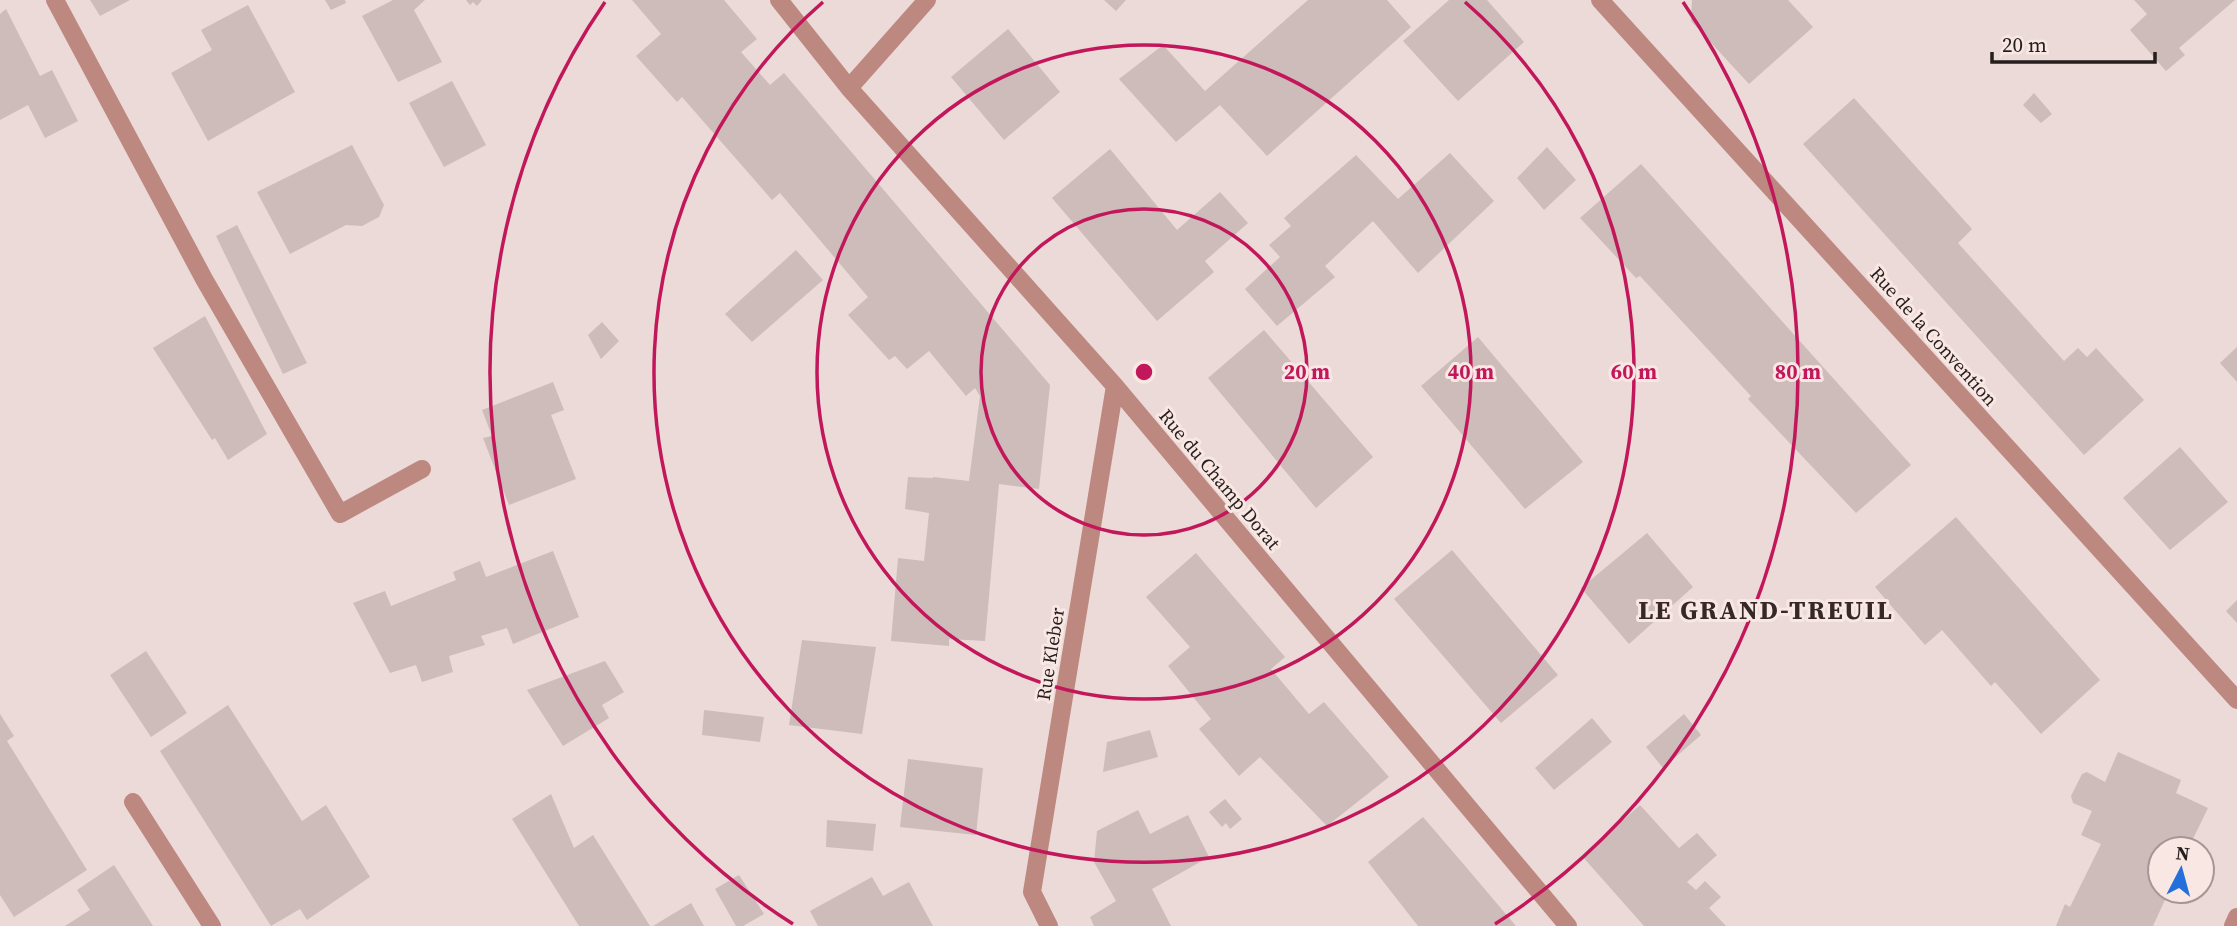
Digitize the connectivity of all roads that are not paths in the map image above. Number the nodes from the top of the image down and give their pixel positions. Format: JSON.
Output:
{"nodes":[{"id":1,"x":55,"y":0,"type":"edge"},
{"id":2,"x":779,"y":0,"type":"edge"},
{"id":3,"x":927,"y":0,"type":"edge"},
{"id":4,"x":1600,"y":0,"type":"edge"},
{"id":5,"x":849,"y":88,"type":"junction"},
{"id":6,"x":1115,"y":386,"type":"junction"},
{"id":7,"x":422,"y":469,"type":"dead end"},
{"id":8,"x":2237,"y":700,"type":"edge"},
{"id":9,"x":132,"y":802,"type":"dead end"},
{"id":10,"x":2237,"y":917,"type":"edge"},
{"id":11,"x":212,"y":926,"type":"edge"},
{"id":12,"x":1049,"y":926,"type":"edge"},
{"id":13,"x":1568,"y":926,"type":"edge"},
{"id":14,"x":2233,"y":926,"type":"edge"}],
"edges":[{"from":1,"to":7,"type":"street"},
{"from":2,"to":5,"type":"street","name":"Rue du Champ Dorat"},
{"from":3,"to":5,"type":"street"},
{"from":4,"to":8,"type":"street","name":"Rue de la Convention"},
{"from":5,"to":6,"type":"street","name":"Rue du Champ Dorat"},
{"from":6,"to":12,"type":"street","name":"Rue Kleber"},
{"from":6,"to":13,"type":"street","name":"Rue du Champ Dorat"},
{"from":9,"to":11,"type":"street"},
{"from":10,"to":14,"type":"street"}]}
